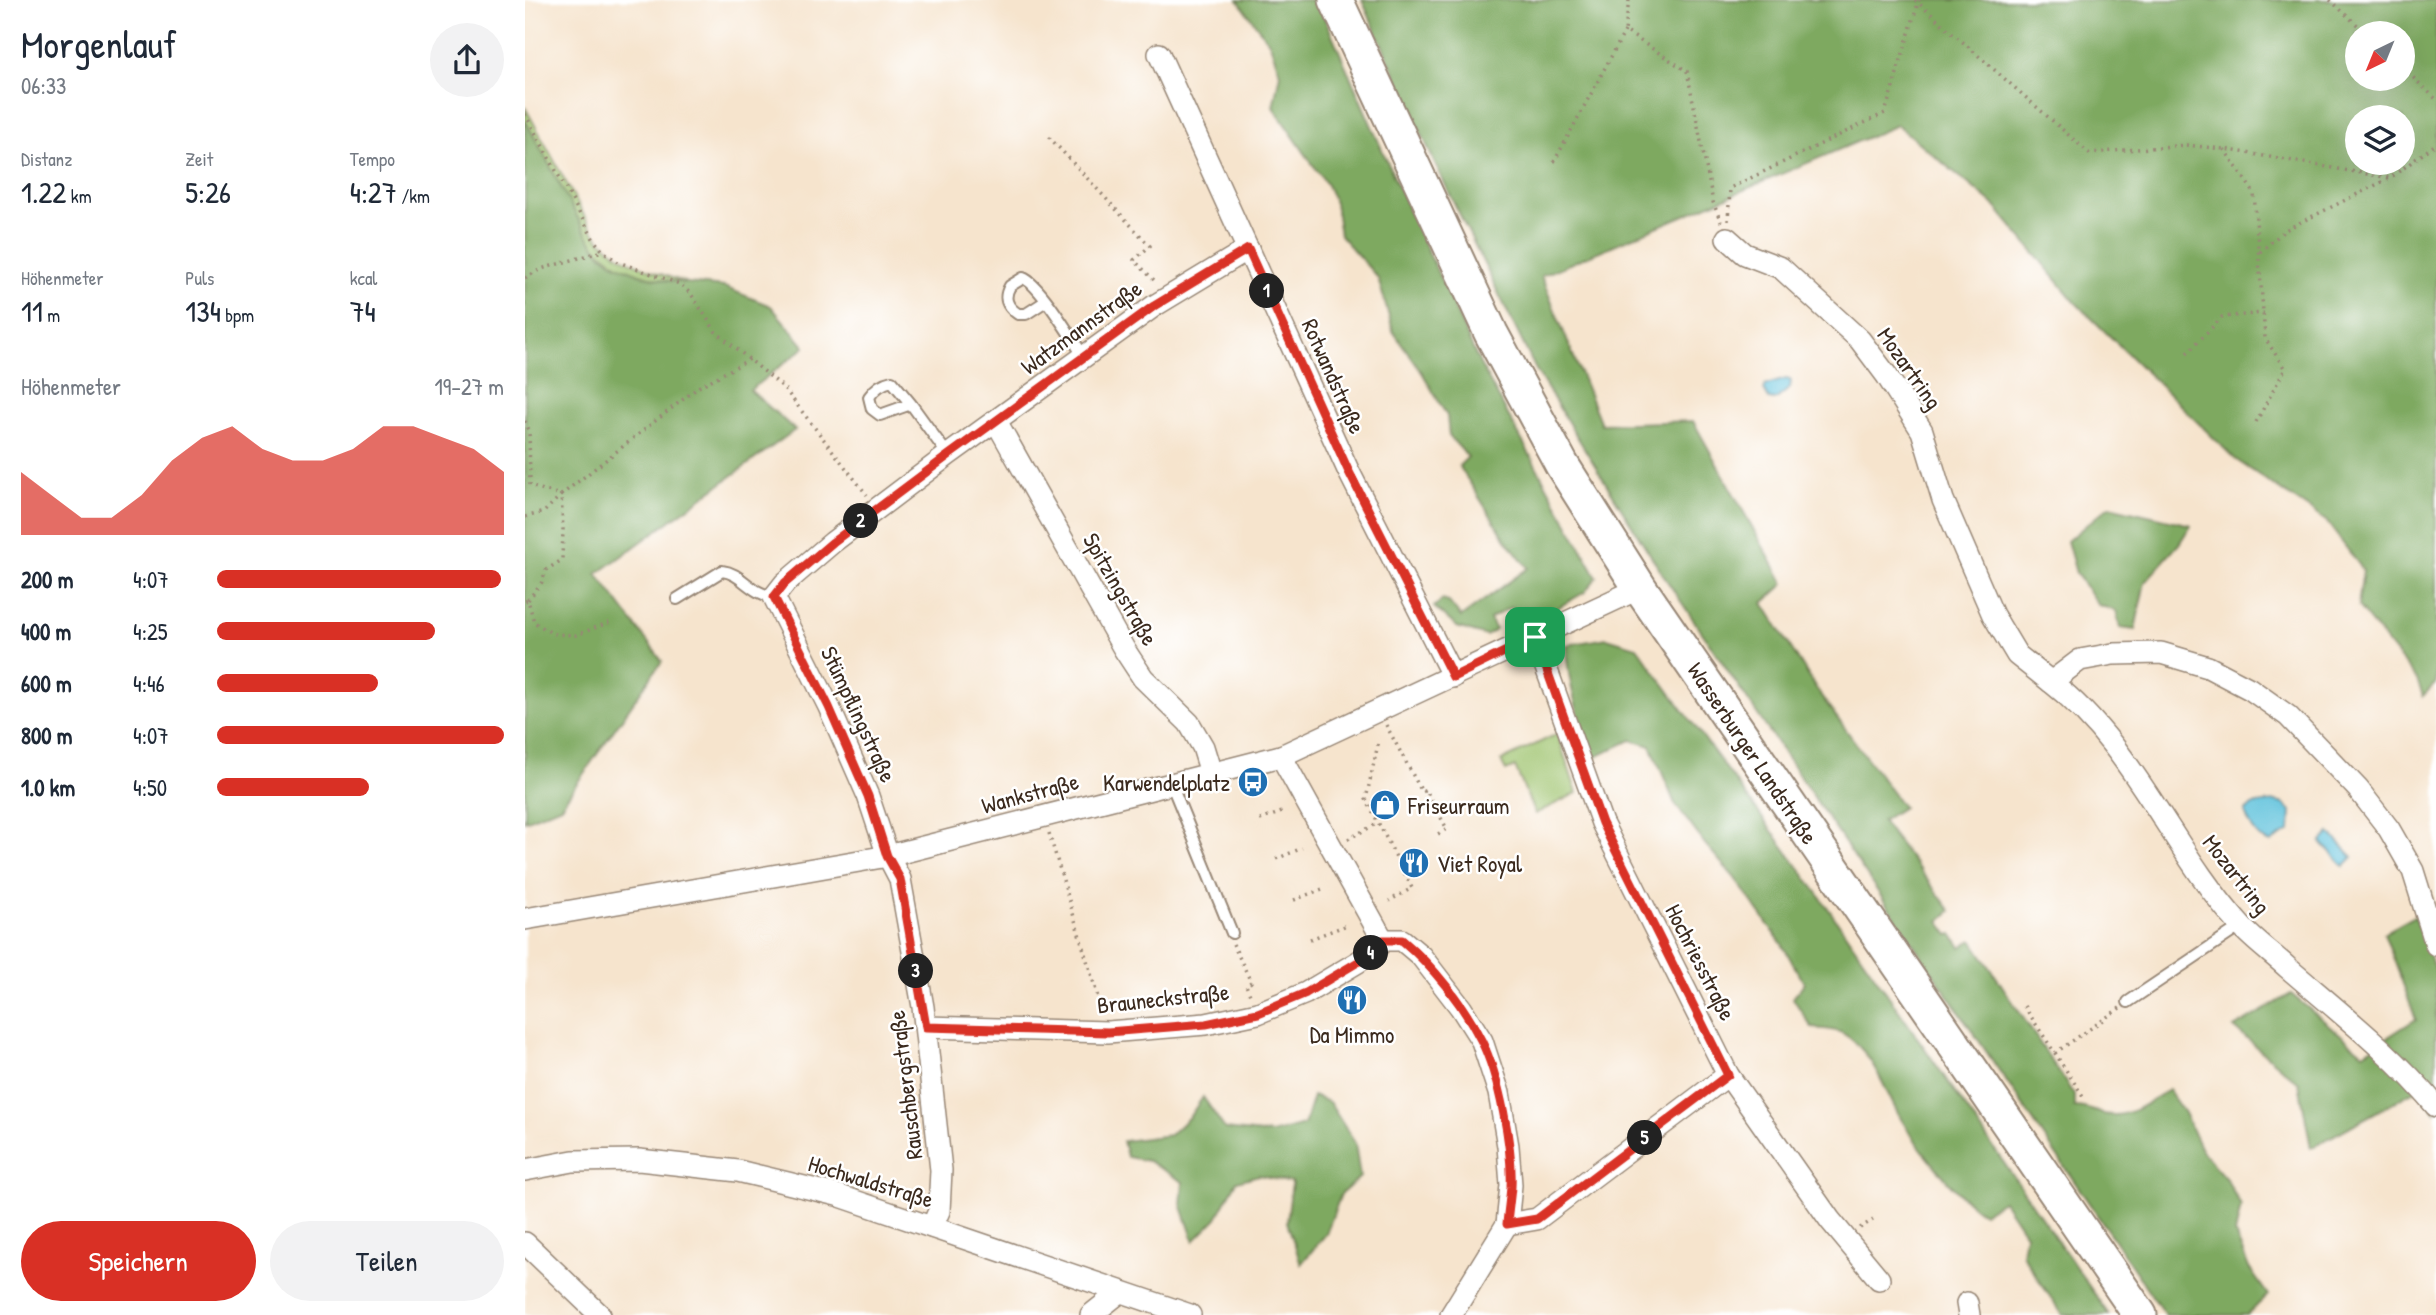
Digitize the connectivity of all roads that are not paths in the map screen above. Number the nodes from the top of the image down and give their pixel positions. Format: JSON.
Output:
{"nodes":[{"id":1,"x":1336,"y":0,"type":"edge"},
{"id":2,"x":1159,"y":54,"type":"dead end"},
{"id":3,"x":1727,"y":238,"type":"road end"},
{"id":4,"x":1248,"y":249,"type":"junction"},
{"id":5,"x":1046,"y":301,"type":"dead end"},
{"id":6,"x":1084,"y":357,"type":"junction"},
{"id":7,"x":911,"y":404,"type":"dead end"},
{"id":8,"x":996,"y":421,"type":"junction"},
{"id":9,"x":949,"y":455,"type":"junction"},
{"id":10,"x":1640,"y":588,"type":"junction"},
{"id":11,"x":774,"y":597,"type":"junction"},
{"id":12,"x":677,"y":599,"type":"dead end"},
{"id":13,"x":1535,"y":637,"type":"junction"},
{"id":14,"x":1453,"y":677,"type":"junction"},
{"id":15,"x":2051,"y":682,"type":"junction"},
{"id":16,"x":1281,"y":756,"type":"junction"},
{"id":17,"x":1211,"y":773,"type":"junction"},
{"id":18,"x":1171,"y":783,"type":"junction"},
{"id":19,"x":887,"y":856,"type":"junction"},
{"id":20,"x":525,"y":919,"type":"edge"},
{"id":21,"x":2241,"y":926,"type":"junction"},
{"id":22,"x":1232,"y":933,"type":"road end"},
{"id":23,"x":1383,"y":940,"type":"junction"},
{"id":24,"x":2436,"y":945,"type":"edge"},
{"id":25,"x":2128,"y":1002,"type":"road end"},
{"id":26,"x":926,"y":1027,"type":"junction"},
{"id":27,"x":1728,"y":1075,"type":"junction"},
{"id":28,"x":2436,"y":1106,"type":"edge"},
{"id":29,"x":525,"y":1170,"type":"edge"},
{"id":30,"x":1507,"y":1224,"type":"junction"},
{"id":31,"x":932,"y":1227,"type":"junction"},
{"id":32,"x":525,"y":1243,"type":"edge"},
{"id":33,"x":1879,"y":1279,"type":"dead end"},
{"id":34,"x":1120,"y":1292,"type":"junction"},
{"id":35,"x":600,"y":1315,"type":"edge"},
{"id":36,"x":1091,"y":1315,"type":"edge"},
{"id":37,"x":1190,"y":1315,"type":"edge"},
{"id":38,"x":1451,"y":1315,"type":"edge"},
{"id":39,"x":2140,"y":1315,"type":"edge"}],
"edges":[{"from":1,"to":10,"type":"main road","name":"Wasserburger Landstraße"},
{"from":2,"to":4,"type":"street","name":"Rotwandstraße"},
{"from":3,"to":15,"type":"street","name":"Mozartring"},
{"from":4,"to":6,"type":"street","name":"Watzmannstraße"},
{"from":4,"to":14,"type":"street","name":"Rotwandstraße"},
{"from":5,"to":6,"type":"lane"},
{"from":6,"to":8,"type":"street","name":"Watzmannstraße"},
{"from":7,"to":9,"type":"lane"},
{"from":8,"to":9,"type":"street","name":"Watzmannstraße"},
{"from":8,"to":17,"type":"street","name":"Spitzingstraße"},
{"from":9,"to":11,"type":"street","name":"Watzmannstraße"},
{"from":10,"to":13,"type":"street","name":"Wankstraße"},
{"from":10,"to":39,"type":"main road","name":"Wasserburger Landstraße"},
{"from":11,"to":12,"type":"lane"},
{"from":11,"to":19,"type":"street","name":"Stümpflingstraße"},
{"from":13,"to":14,"type":"street","name":"Wankstraße"},
{"from":13,"to":27,"type":"street","name":"Hochriesstraße"},
{"from":14,"to":16,"type":"street","name":"Wankstraße"},
{"from":15,"to":21,"type":"street","name":"Mozartring"},
{"from":15,"to":24,"type":"street"},
{"from":16,"to":17,"type":"street","name":"Wankstraße"},
{"from":16,"to":23,"type":"street"},
{"from":17,"to":18,"type":"street","name":"Wankstraße"},
{"from":18,"to":19,"type":"street","name":"Wankstraße"},
{"from":18,"to":22,"type":"lane"},
{"from":19,"to":20,"type":"street","name":"Wankstraße"},
{"from":19,"to":26,"type":"street","name":"Rauschbergstraße"},
{"from":21,"to":25,"type":"lane"},
{"from":21,"to":28,"type":"street","name":"Mozartring"},
{"from":23,"to":26,"type":"street","name":"Brauneckstraße"},
{"from":23,"to":30,"type":"street"},
{"from":26,"to":31,"type":"street","name":"Rauschbergstraße"},
{"from":27,"to":30,"type":"street"},
{"from":27,"to":33,"type":"street","name":"Hochriesstraße"},
{"from":29,"to":31,"type":"street","name":"Hochwaldstraße"},
{"from":30,"to":38,"type":"street"},
{"from":31,"to":34,"type":"street","name":"Hochwaldstraße"},
{"from":32,"to":35,"type":"street"},
{"from":34,"to":36,"type":"street"},
{"from":34,"to":37,"type":"street","name":"Hochwaldstraße"}]}
